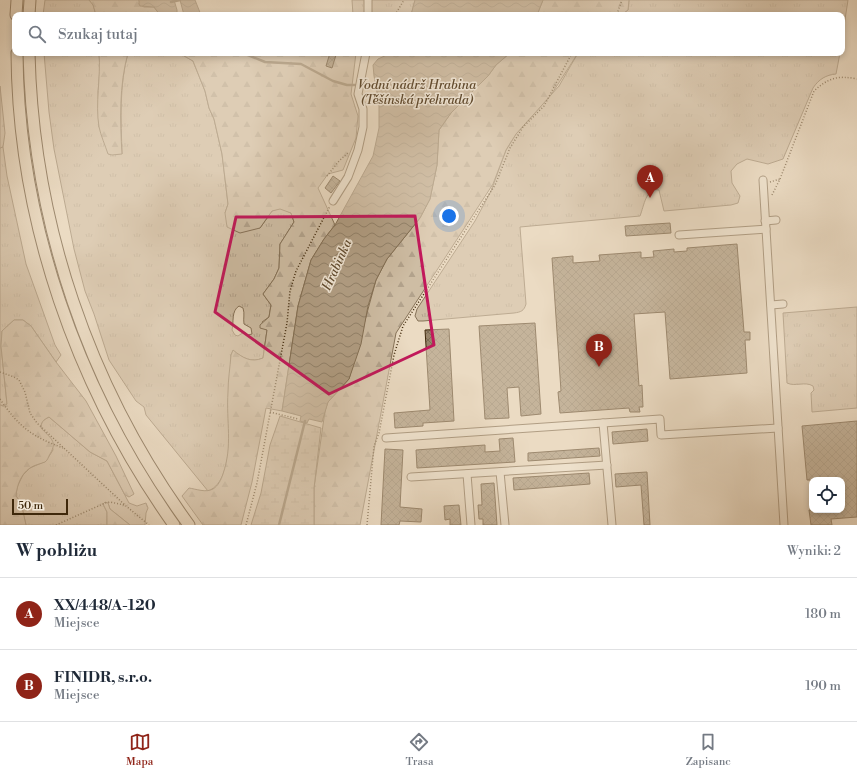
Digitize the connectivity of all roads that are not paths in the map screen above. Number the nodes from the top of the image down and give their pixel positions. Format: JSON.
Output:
{"nodes":[{"id":1,"x":17,"y":0,"type":"edge"},
{"id":2,"x":30,"y":0,"type":"edge"},
{"id":3,"x":368,"y":0,"type":"edge"},
{"id":4,"x":16,"y":12,"type":"edge"},
{"id":5,"x":29,"y":12,"type":"edge"},
{"id":6,"x":368,"y":12,"type":"edge"},
{"id":7,"x":17,"y":56,"type":"edge"},
{"id":8,"x":29,"y":56,"type":"edge"},
{"id":9,"x":365,"y":56,"type":"edge"},
{"id":10,"x":763,"y":180,"type":"road end"},
{"id":11,"x":333,"y":201,"type":"road end"},
{"id":12,"x":776,"y":220,"type":"dead end"},
{"id":13,"x":765,"y":221,"type":"junction"},
{"id":14,"x":766,"y":229,"type":"junction"},
{"id":15,"x":679,"y":235,"type":"dead end"},
{"id":16,"x":782,"y":304,"type":"dead end"},
{"id":17,"x":771,"y":305,"type":"junction"},
{"id":18,"x":603,"y":423,"type":"junction"},
{"id":19,"x":778,"y":428,"type":"junction"},
{"id":20,"x":386,"y":438,"type":"dead end"},
{"id":21,"x":607,"y":465,"type":"junction"},
{"id":22,"x":500,"y":472,"type":"junction"},
{"id":23,"x":467,"y":474,"type":"junction"},
{"id":24,"x":411,"y":477,"type":"dead end"},
{"id":25,"x":174,"y":525,"type":"edge"},
{"id":26,"x":189,"y":525,"type":"edge"},
{"id":27,"x":471,"y":525,"type":"edge"},
{"id":28,"x":505,"y":525,"type":"edge"},
{"id":29,"x":612,"y":525,"type":"edge"},
{"id":30,"x":784,"y":525,"type":"edge"}],
"edges":[{"from":1,"to":4,"type":"highway"},
{"from":2,"to":5,"type":"highway"},
{"from":3,"to":6,"type":"street"},
{"from":7,"to":25,"type":"highway"},
{"from":8,"to":26,"type":"highway"},
{"from":9,"to":11,"type":"street"},
{"from":10,"to":13,"type":"street"},
{"from":12,"to":13,"type":"street"},
{"from":13,"to":14,"type":"street"},
{"from":14,"to":15,"type":"street"},
{"from":14,"to":17,"type":"street"},
{"from":16,"to":17,"type":"street"},
{"from":17,"to":19,"type":"street"},
{"from":18,"to":19,"type":"street"},
{"from":18,"to":20,"type":"street"},
{"from":18,"to":21,"type":"street"},
{"from":19,"to":30,"type":"street"},
{"from":21,"to":22,"type":"street"},
{"from":21,"to":29,"type":"street"},
{"from":22,"to":23,"type":"street"},
{"from":22,"to":28,"type":"street"},
{"from":23,"to":24,"type":"street"},
{"from":23,"to":27,"type":"street"}]}
